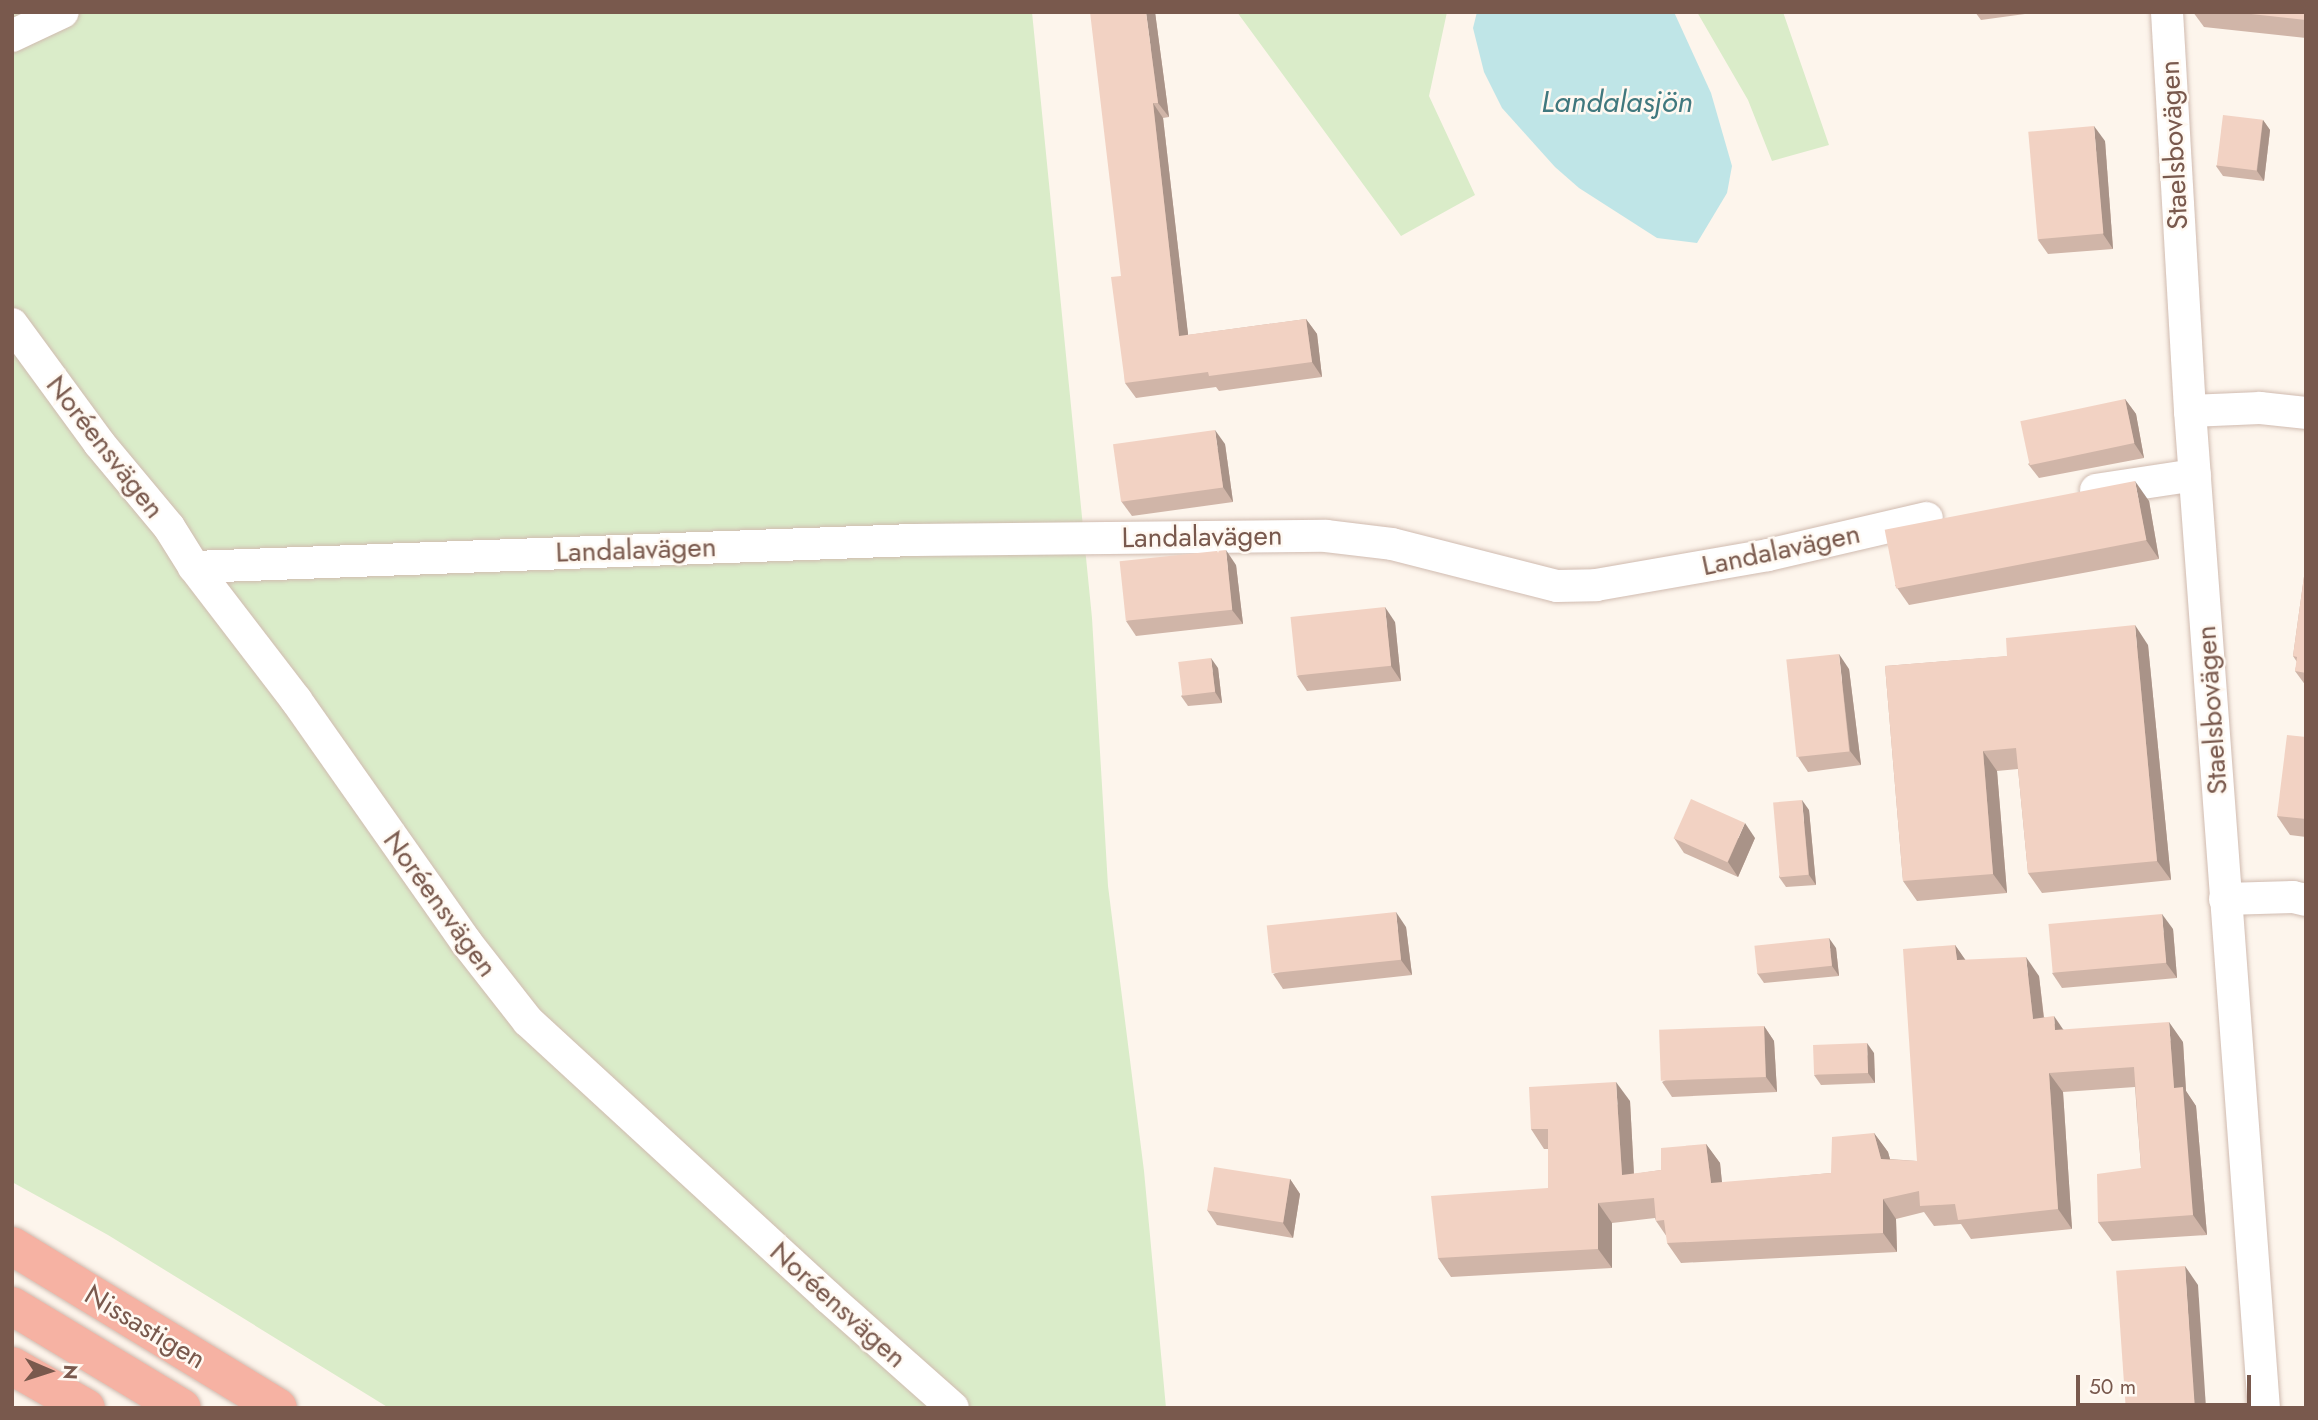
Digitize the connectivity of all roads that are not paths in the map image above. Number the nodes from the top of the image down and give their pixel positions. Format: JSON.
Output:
{"nodes":[{"id":1,"x":63,"y":12,"type":"edge"},
{"id":2,"x":2167,"y":12,"type":"edge"},
{"id":3,"x":12,"y":36,"type":"edge"},
{"id":4,"x":12,"y":324,"type":"edge"},
{"id":5,"x":2189,"y":411,"type":"junction"},
{"id":6,"x":2306,"y":413,"type":"edge"},
{"id":7,"x":2195,"y":475,"type":"junction"},
{"id":8,"x":2067,"y":495,"type":"edge"},
{"id":9,"x":1949,"y":513,"type":"edge"},
{"id":10,"x":194,"y":567,"type":"junction"},
{"id":11,"x":2225,"y":899,"type":"junction"},
{"id":12,"x":2306,"y":900,"type":"edge"},
{"id":13,"x":12,"y":1246,"type":"edge"},
{"id":14,"x":12,"y":1306,"type":"edge"},
{"id":15,"x":12,"y":1366,"type":"edge"},
{"id":16,"x":86,"y":1408,"type":"edge"},
{"id":17,"x":182,"y":1408,"type":"edge"},
{"id":18,"x":278,"y":1408,"type":"edge"},
{"id":19,"x":953,"y":1408,"type":"edge"},
{"id":20,"x":2264,"y":1408,"type":"edge"}],
"edges":[{"from":1,"to":3,"type":"street"},
{"from":2,"to":5,"type":"street","name":"Staelsbovägen"},
{"from":4,"to":10,"type":"street","name":"Noréensvägen"},
{"from":5,"to":6,"type":"street"},
{"from":5,"to":7,"type":"street","name":"Staelsbovägen"},
{"from":7,"to":8,"type":"street"},
{"from":7,"to":11,"type":"street","name":"Staelsbovägen"},
{"from":9,"to":10,"type":"street","name":"Landalavägen"},
{"from":10,"to":19,"type":"street","name":"Noréensvägen"},
{"from":11,"to":12,"type":"street"},
{"from":11,"to":20,"type":"street","name":"Staelsbovägen"},
{"from":13,"to":18,"type":"highway","name":"Nissastigen"},
{"from":14,"to":17,"type":"highway"},
{"from":15,"to":16,"type":"highway"}]}
